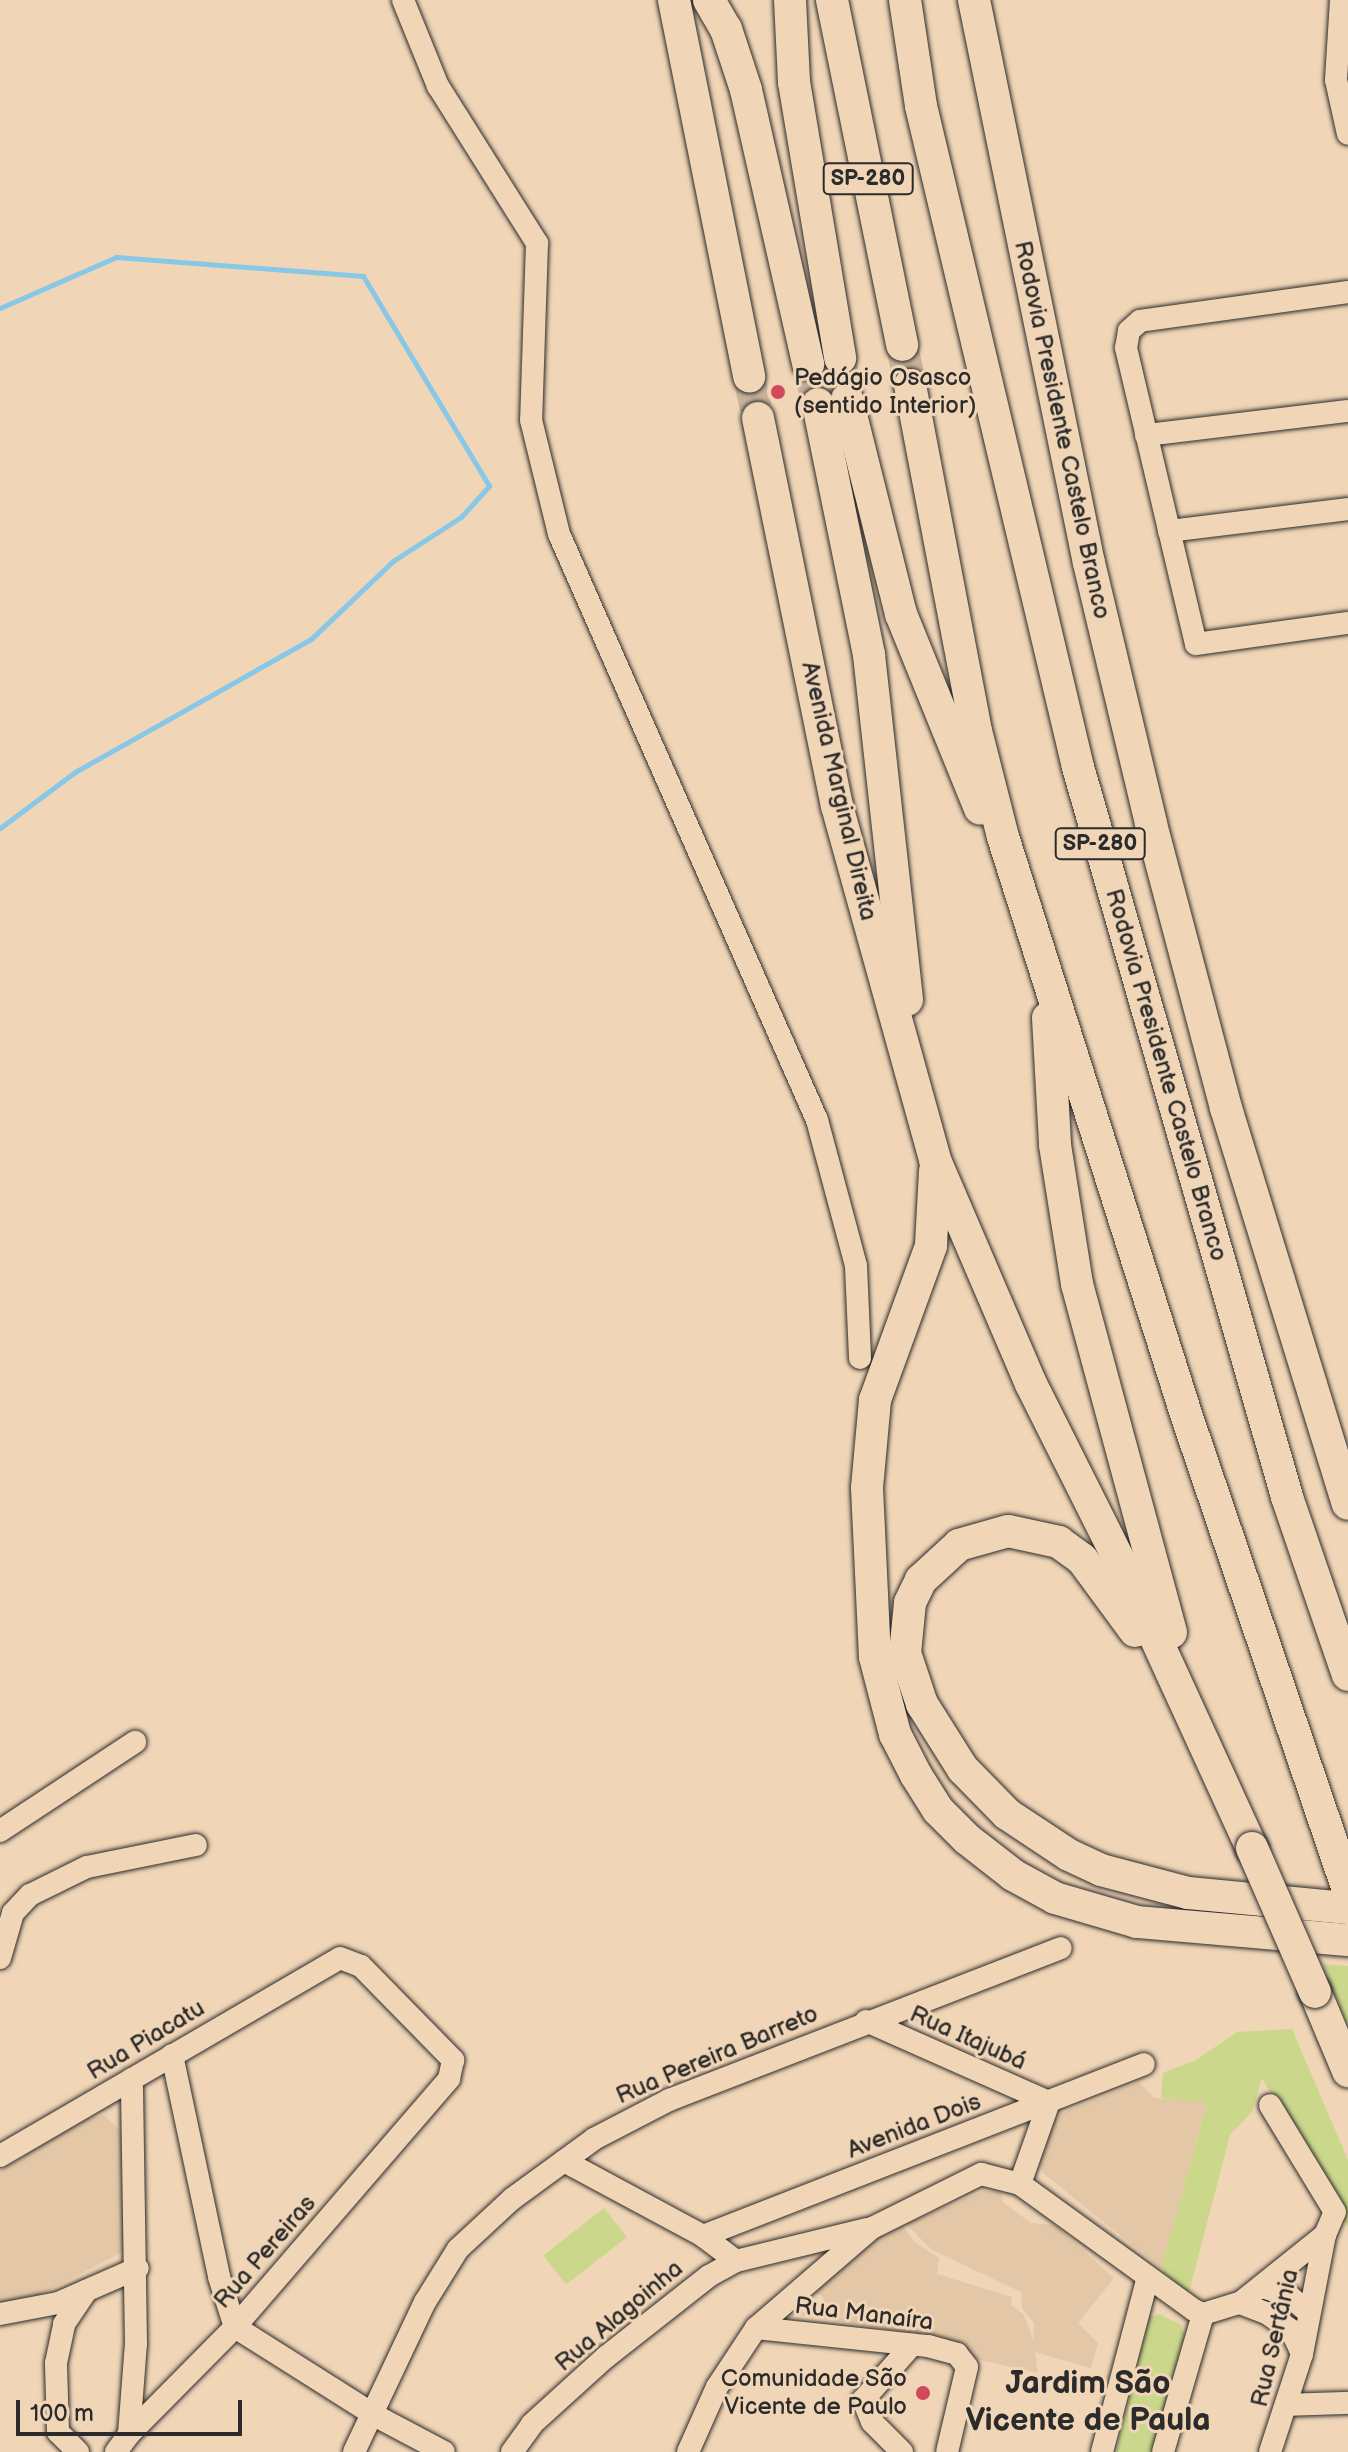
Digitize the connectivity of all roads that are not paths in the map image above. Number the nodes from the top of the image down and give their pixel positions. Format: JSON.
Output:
{"nodes":[{"id":1,"x":403,"y":0,"type":"edge"},
{"id":2,"x":674,"y":0,"type":"edge"},
{"id":3,"x":709,"y":0,"type":"edge"},
{"id":4,"x":790,"y":0,"type":"edge"},
{"id":5,"x":832,"y":0,"type":"edge"},
{"id":6,"x":905,"y":0,"type":"edge"},
{"id":7,"x":974,"y":0,"type":"edge"},
{"id":8,"x":1341,"y":0,"type":"edge"},
{"id":9,"x":1348,"y":134,"type":"edge"},
{"id":10,"x":1348,"y":292,"type":"edge"},
{"id":11,"x":902,"y":345,"type":"tunnel mouth"},
{"id":12,"x":840,"y":358,"type":"tunnel mouth"},
{"id":13,"x":808,"y":364,"type":"tunnel mouth"},
{"id":14,"x":749,"y":377,"type":"tunnel mouth"},
{"id":15,"x":910,"y":385,"type":"tunnel mouth"},
{"id":16,"x":1348,"y":411,"type":"edge"},
{"id":17,"x":758,"y":418,"type":"tunnel mouth"},
{"id":18,"x":1146,"y":435,"type":"junction"},
{"id":19,"x":1348,"y":509,"type":"edge"},
{"id":20,"x":1169,"y":531,"type":"junction"},
{"id":21,"x":1348,"y":623,"type":"edge"},
{"id":22,"x":1042,"y":963,"type":"junction"},
{"id":23,"x":917,"y":1095,"type":"junction"},
{"id":24,"x":935,"y":1160,"type":"junction"},
{"id":25,"x":860,"y":1358,"type":"dead end"},
{"id":26,"x":1342,"y":1478,"type":"edge"},
{"id":27,"x":1348,"y":1504,"type":"edge"},
{"id":28,"x":1348,"y":1675,"type":"edge"},
{"id":29,"x":1202,"y":1740,"type":"junction"},
{"id":30,"x":135,"y":1742,"type":"dead end"},
{"id":31,"x":0,"y":1831,"type":"edge"},
{"id":32,"x":196,"y":1845,"type":"dead end"},
{"id":33,"x":1348,"y":1889,"type":"edge"},
{"id":34,"x":1348,"y":1908,"type":"edge"},
{"id":35,"x":6,"y":1909,"type":"edge"},
{"id":36,"x":1348,"y":1940,"type":"edge"},
{"id":37,"x":1061,"y":1948,"type":"dead end"},
{"id":38,"x":0,"y":1958,"type":"edge"},
{"id":39,"x":319,"y":1968,"type":"joint"},
{"id":40,"x":866,"y":2021,"type":"junction"},
{"id":41,"x":172,"y":2055,"type":"junction"},
{"id":42,"x":1144,"y":2064,"type":"dead end"},
{"id":43,"x":1348,"y":2071,"type":"edge"},
{"id":44,"x":132,"y":2079,"type":"junction"},
{"id":45,"x":1049,"y":2102,"type":"junction"},
{"id":46,"x":1270,"y":2105,"type":"dead end"},
{"id":47,"x":0,"y":2156,"type":"edge"},
{"id":48,"x":564,"y":2161,"type":"junction"},
{"id":49,"x":1020,"y":2184,"type":"junction"},
{"id":50,"x":872,"y":2228,"type":"junction"},
{"id":51,"x":1325,"y":2235,"type":"junction"},
{"id":52,"x":703,"y":2236,"type":"junction"},
{"id":53,"x":736,"y":2261,"type":"junction"},
{"id":54,"x":138,"y":2268,"type":"junction"},
{"id":55,"x":1147,"y":2280,"type":"junction"},
{"id":56,"x":1263,"y":2287,"type":"junction"},
{"id":57,"x":86,"y":2291,"type":"junction"},
{"id":58,"x":1240,"y":2303,"type":"junction"},
{"id":59,"x":1309,"y":2313,"type":"junction"},
{"id":60,"x":0,"y":2314,"type":"edge"},
{"id":61,"x":1203,"y":2314,"type":"junction"},
{"id":62,"x":235,"y":2327,"type":"junction"},
{"id":63,"x":756,"y":2328,"type":"junction"},
{"id":64,"x":912,"y":2345,"type":"junction"},
{"id":65,"x":1302,"y":2354,"type":"junction"},
{"id":66,"x":1348,"y":2403,"type":"edge"},
{"id":67,"x":1286,"y":2412,"type":"junction"},
{"id":68,"x":374,"y":2415,"type":"junction"},
{"id":69,"x":122,"y":2443,"type":"edge"},
{"id":70,"x":78,"y":2452,"type":"edge"},
{"id":71,"x":354,"y":2452,"type":"edge"},
{"id":72,"x":444,"y":2452,"type":"edge"},
{"id":73,"x":512,"y":2452,"type":"edge"},
{"id":74,"x":688,"y":2452,"type":"edge"},
{"id":75,"x":902,"y":2452,"type":"edge"},
{"id":76,"x":947,"y":2452,"type":"edge"},
{"id":77,"x":1102,"y":2452,"type":"edge"},
{"id":78,"x":1163,"y":2452,"type":"edge"},
{"id":79,"x":1270,"y":2452,"type":"edge"},
{"id":80,"x":1285,"y":2452,"type":"edge"}],
"edges":[{"from":1,"to":25,"type":"street"},
{"from":2,"to":14,"type":"highway"},
{"from":3,"to":13,"type":"highway"},
{"from":4,"to":12,"type":"highway"},
{"from":5,"to":11,"type":"highway","number":"SP-280"},
{"from":6,"to":28,"type":"highway","name":"Rodovia Presidente Castelo Branco","number":"SP-280"},
{"from":7,"to":26,"type":"highway","name":"Rodovia Presidente Castelo Branco"},
{"from":8,"to":9,"type":"street"},
{"from":10,"to":18,"type":"street"},
{"from":15,"to":22,"type":"highway"},
{"from":16,"to":18,"type":"street"},
{"from":17,"to":23,"type":"highway","name":"Avenida Marginal Direita"},
{"from":18,"to":20,"type":"street"},
{"from":19,"to":20,"type":"street"},
{"from":20,"to":21,"type":"street"},
{"from":22,"to":23,"type":"highway"},
{"from":22,"to":29,"type":"highway"},
{"from":22,"to":33,"type":"highway"},
{"from":23,"to":24,"type":"highway","name":"Avenida Marginal Direita"},
{"from":24,"to":29,"type":"highway"},
{"from":24,"to":36,"type":"highway"},
{"from":26,"to":27,"type":"highway","name":"Rodovia Presidente Castelo Branco"},
{"from":29,"to":34,"type":"highway"},
{"from":29,"to":43,"type":"highway","bridge":true},
{"from":30,"to":31,"type":"street"},
{"from":32,"to":35,"type":"street"},
{"from":35,"to":38,"type":"street"},
{"from":37,"to":40,"type":"street","name":"Rua Pereira Barreto"},
{"from":39,"to":41,"type":"street","name":"Rua Piacatu"},
{"from":39,"to":62,"type":"street","name":"Rua Pereiras"},
{"from":40,"to":45,"type":"street","name":"Rua Itajubá"},
{"from":40,"to":48,"type":"street","name":"Rua Pereira Barreto"},
{"from":41,"to":44,"type":"street","name":"Rua Piacatu"},
{"from":41,"to":62,"type":"street"},
{"from":42,"to":45,"type":"street","name":"Avenida Dois"},
{"from":44,"to":47,"type":"street","name":"Rua Piacatu"},
{"from":44,"to":54,"type":"street"},
{"from":45,"to":49,"type":"street"},
{"from":45,"to":52,"type":"street","name":"Avenida Dois"},
{"from":46,"to":51,"type":"street"},
{"from":48,"to":52,"type":"street"},
{"from":48,"to":68,"type":"street","name":"Rua Pereira Barreto"},
{"from":49,"to":50,"type":"street"},
{"from":49,"to":55,"type":"street"},
{"from":50,"to":53,"type":"street","name":"Rua Alagoinha"},
{"from":50,"to":63,"type":"street"},
{"from":51,"to":56,"type":"street"},
{"from":51,"to":59,"type":"street","name":"Rua Sertânia"},
{"from":52,"to":53,"type":"street"},
{"from":53,"to":73,"type":"street","name":"Rua Alagoinha"},
{"from":54,"to":57,"type":"street"},
{"from":54,"to":69,"type":"street"},
{"from":55,"to":61,"type":"street"},
{"from":55,"to":77,"type":"street"},
{"from":56,"to":58,"type":"street"},
{"from":56,"to":59,"type":"street"},
{"from":57,"to":60,"type":"street"},
{"from":57,"to":70,"type":"street"},
{"from":58,"to":61,"type":"street"},
{"from":58,"to":65,"type":"street"},
{"from":59,"to":65,"type":"street","name":"Rua Sertânia"},
{"from":61,"to":78,"type":"street"},
{"from":62,"to":68,"type":"street"},
{"from":62,"to":69,"type":"street","name":"Rua Pereiras"},
{"from":63,"to":64,"type":"street","name":"Rua Manaíra"},
{"from":63,"to":74,"type":"street"},
{"from":64,"to":75,"type":"street"},
{"from":64,"to":76,"type":"street","name":"Rua Manaíra"},
{"from":65,"to":67,"type":"street","name":"Rua Sertânia"},
{"from":66,"to":67,"type":"street"},
{"from":67,"to":79,"type":"street","name":"Rua Sertânia"},
{"from":67,"to":80,"type":"street"},
{"from":68,"to":71,"type":"street","name":"Rua Pereira Barreto"},
{"from":68,"to":72,"type":"street"}]}
